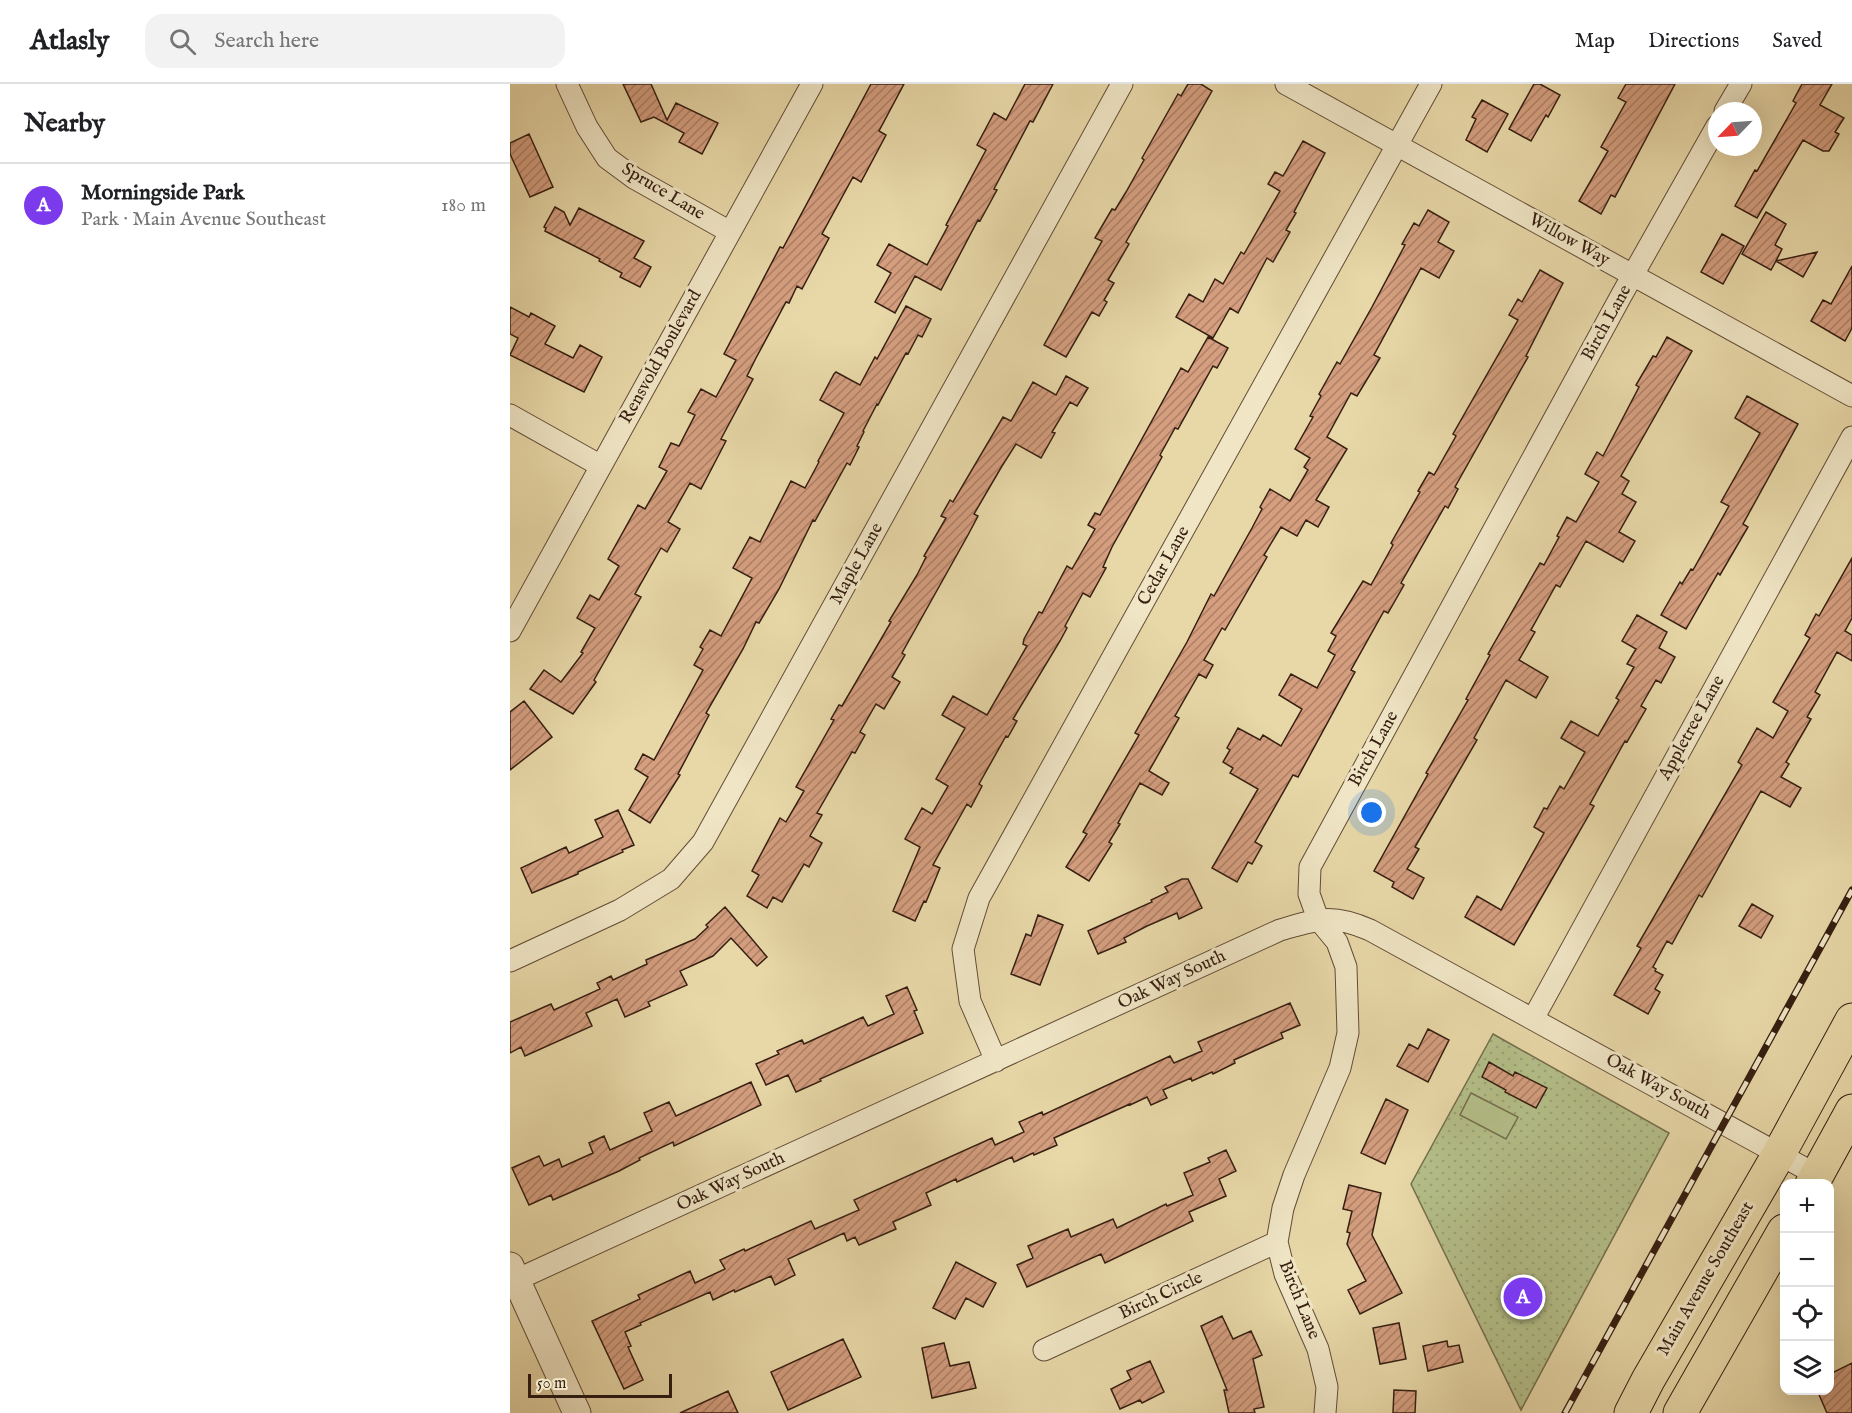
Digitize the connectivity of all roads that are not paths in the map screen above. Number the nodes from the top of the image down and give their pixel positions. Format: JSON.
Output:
{"nodes":[{"id":1,"x":567,"y":84,"type":"edge"},
{"id":2,"x":812,"y":84,"type":"edge"},
{"id":3,"x":1122,"y":84,"type":"edge"},
{"id":4,"x":1286,"y":84,"type":"edge"},
{"id":5,"x":1431,"y":84,"type":"edge"},
{"id":6,"x":1741,"y":84,"type":"edge"},
{"id":7,"x":1730,"y":102,"type":"edge"},
{"id":8,"x":1708,"y":142,"type":"edge"},
{"id":9,"x":1397,"y":145,"type":"junction"},
{"id":10,"x":730,"y":232,"type":"junction"},
{"id":11,"x":1633,"y":275,"type":"junction"},
{"id":12,"x":1852,"y":396,"type":"edge"},
{"id":13,"x":510,"y":415,"type":"edge"},
{"id":14,"x":1852,"y":437,"type":"edge"},
{"id":15,"x":601,"y":466,"type":"junction"},
{"id":16,"x":510,"y":631,"type":"edge"},
{"id":17,"x":1318,"y":919,"type":"junction"},
{"id":18,"x":510,"y":961,"type":"edge"},
{"id":19,"x":1533,"y":1019,"type":"junction"},
{"id":20,"x":1852,"y":1020,"type":"edge"},
{"id":21,"x":996,"y":1061,"type":"junction"},
{"id":22,"x":1852,"y":1111,"type":"edge"},
{"id":23,"x":1779,"y":1154,"type":"junction"},
{"id":24,"x":1815,"y":1179,"type":"edge"},
{"id":25,"x":1784,"y":1233,"type":"edge"},
{"id":26,"x":1277,"y":1242,"type":"junction"},
{"id":27,"x":513,"y":1273,"type":"edge"},
{"id":28,"x":1044,"y":1350,"type":"dead end"},
{"id":29,"x":577,"y":1413,"type":"edge"},
{"id":30,"x":1325,"y":1413,"type":"edge"},
{"id":31,"x":1631,"y":1413,"type":"edge"},
{"id":32,"x":1680,"y":1413,"type":"edge"}],
"edges":[{"from":1,"to":10,"type":"street","name":"Spruce Lane"},
{"from":2,"to":10,"type":"street","name":"Rensvold Boulevard"},
{"from":3,"to":18,"type":"street","name":"Maple Lane"},
{"from":4,"to":9,"type":"street","name":"Willow Way"},
{"from":5,"to":9,"type":"street","name":"Cedar Lane"},
{"from":6,"to":7,"type":"street"},
{"from":8,"to":11,"type":"street","name":"Birch Lane"},
{"from":9,"to":11,"type":"street","name":"Willow Way"},
{"from":9,"to":21,"type":"street","name":"Cedar Lane"},
{"from":10,"to":15,"type":"street","name":"Rensvold Boulevard"},
{"from":11,"to":12,"type":"street","name":"Willow Way"},
{"from":11,"to":17,"type":"street","name":"Birch Lane"},
{"from":13,"to":15,"type":"street"},
{"from":14,"to":19,"type":"street","name":"Appletree Lane"},
{"from":15,"to":16,"type":"street","name":"Rensvold Boulevard"},
{"from":17,"to":19,"type":"street","name":"Oak Way South"},
{"from":17,"to":21,"type":"street","name":"Oak Way South"},
{"from":17,"to":26,"type":"street","name":"Birch Lane"},
{"from":19,"to":23,"type":"street","name":"Oak Way South"},
{"from":20,"to":23,"type":"main road","name":"Main Avenue Southeast"},
{"from":21,"to":27,"type":"street","name":"Oak Way South"},
{"from":22,"to":24,"type":"main road"},
{"from":23,"to":24,"type":"street","name":"Oak Way South"},
{"from":23,"to":31,"type":"main road","name":"Main Avenue Southeast"},
{"from":25,"to":32,"type":"main road"},
{"from":26,"to":28,"type":"street","name":"Birch Circle"},
{"from":26,"to":30,"type":"street","name":"Birch Lane"},
{"from":27,"to":29,"type":"street"}]}
